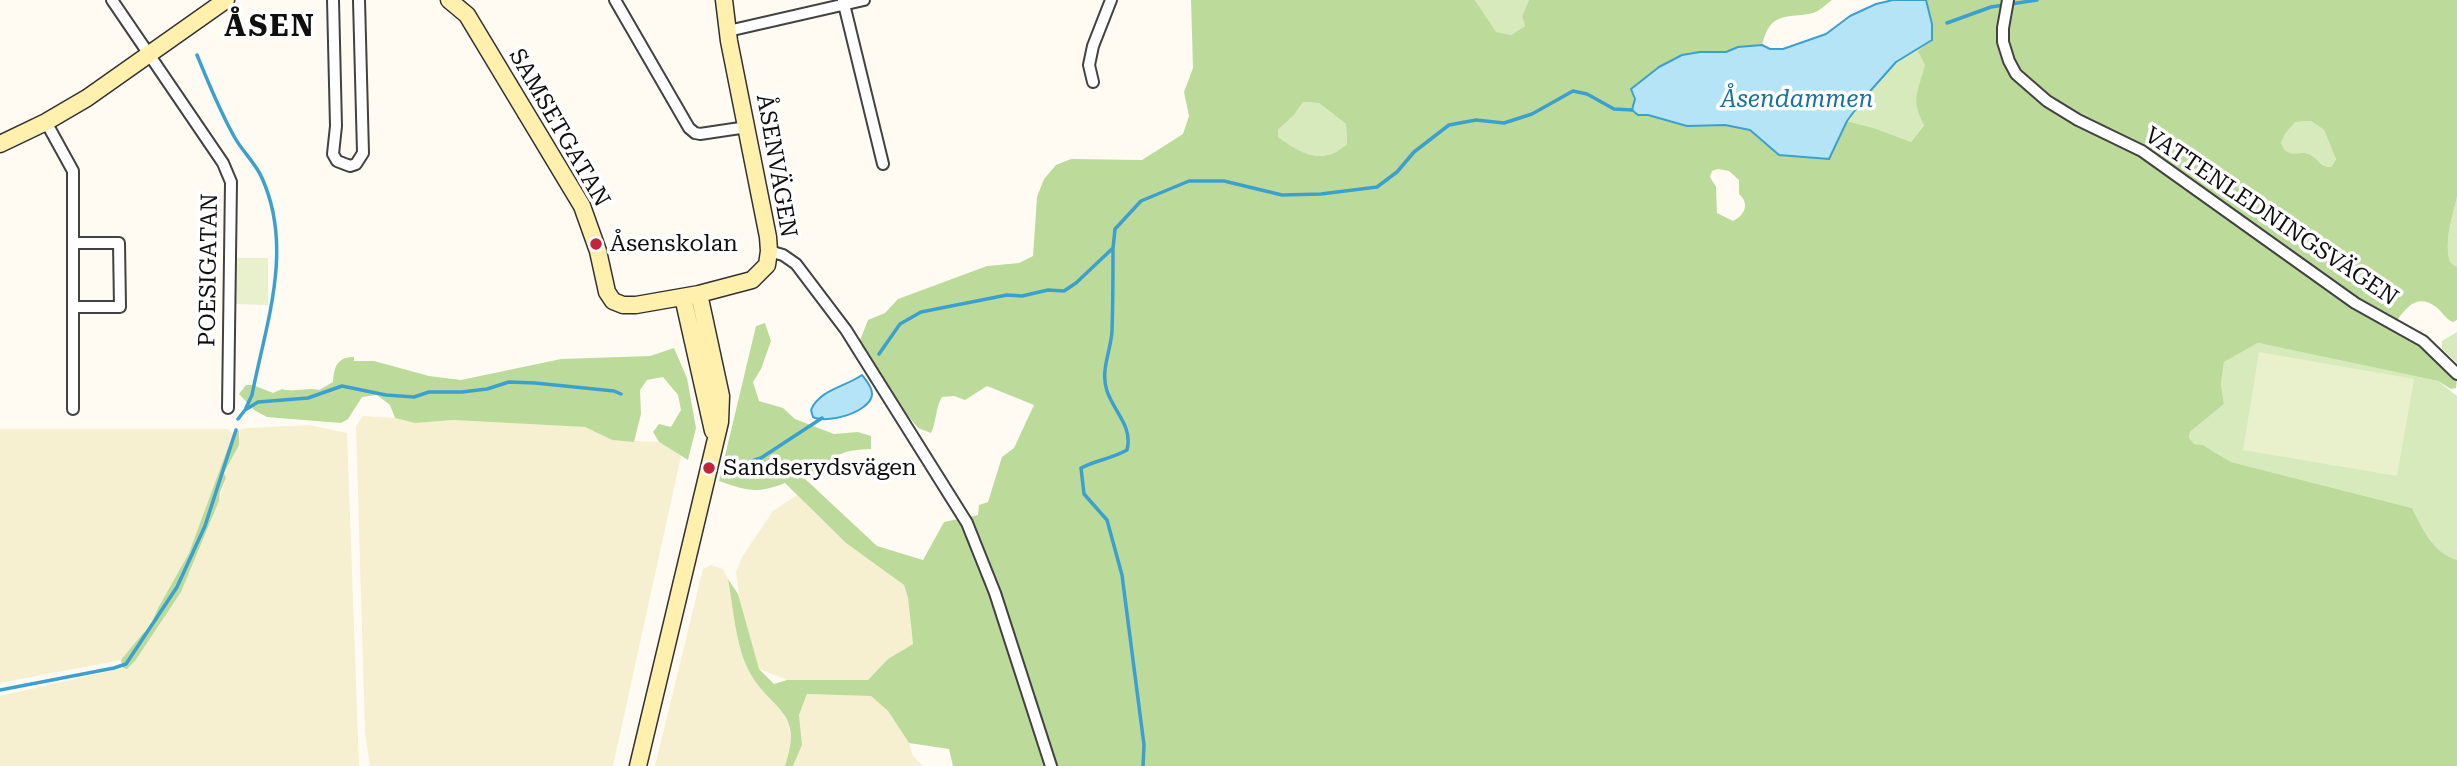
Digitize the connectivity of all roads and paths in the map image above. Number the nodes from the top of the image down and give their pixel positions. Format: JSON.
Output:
{"nodes":[{"id":1,"x":112,"y":0,"type":"edge"},
{"id":2,"x":226,"y":0,"type":"edge"},
{"id":3,"x":333,"y":0,"type":"edge"},
{"id":4,"x":359,"y":0,"type":"edge"},
{"id":5,"x":450,"y":0,"type":"edge"},
{"id":6,"x":615,"y":0,"type":"edge"},
{"id":7,"x":724,"y":0,"type":"edge"},
{"id":8,"x":864,"y":0,"type":"edge"},
{"id":9,"x":1111,"y":0,"type":"edge"},
{"id":10,"x":2008,"y":0,"type":"edge"},
{"id":11,"x":844,"y":2,"type":"edge"},
{"id":12,"x":728,"y":31,"type":"junction"},
{"id":13,"x":149,"y":54,"type":"junction"},
{"id":14,"x":1093,"y":82,"type":"dead end"},
{"id":15,"x":46,"y":122,"type":"junction"},
{"id":16,"x":747,"y":127,"type":"junction"},
{"id":17,"x":0,"y":144,"type":"edge"},
{"id":18,"x":883,"y":164,"type":"dead end"},
{"id":19,"x":73,"y":243,"type":"junction"},
{"id":20,"x":769,"y":251,"type":"junction"},
{"id":21,"x":691,"y":295,"type":"junction"},
{"id":22,"x":74,"y":307,"type":"junction"},
{"id":23,"x":2457,"y":374,"type":"edge"},
{"id":24,"x":228,"y":408,"type":"dead end"},
{"id":25,"x":73,"y":409,"type":"dead end"},
{"id":26,"x":638,"y":766,"type":"edge"},
{"id":27,"x":1051,"y":766,"type":"edge"}],
"edges":[{"from":1,"to":13,"type":"street","name":"POESIGATAN"},
{"from":2,"to":13,"type":"street"},
{"from":3,"to":4,"type":"street"},
{"from":5,"to":21,"type":"street","name":"SAMSETGATAN"},
{"from":6,"to":16,"type":"street"},
{"from":7,"to":12,"type":"street","name":"ÅSENVÄGEN"},
{"from":8,"to":11,"type":"street"},
{"from":9,"to":14,"type":"street"},
{"from":10,"to":23,"type":"street","name":"VATTENLEDNINGSVÄGEN"},
{"from":11,"to":12,"type":"street"},
{"from":11,"to":18,"type":"street"},
{"from":12,"to":16,"type":"street","name":"ÅSENVÄGEN"},
{"from":13,"to":15,"type":"street"},
{"from":13,"to":24,"type":"street","name":"POESIGATAN"},
{"from":15,"to":17,"type":"street"},
{"from":15,"to":19,"type":"street"},
{"from":16,"to":20,"type":"street","name":"ÅSENVÄGEN"},
{"from":19,"to":22,"type":"street"},
{"from":19,"to":22,"type":"street"},
{"from":20,"to":21,"type":"street","name":"ÅSENVÄGEN"},
{"from":20,"to":27,"type":"street"},
{"from":21,"to":26,"type":"street"},
{"from":22,"to":25,"type":"street"}]}
